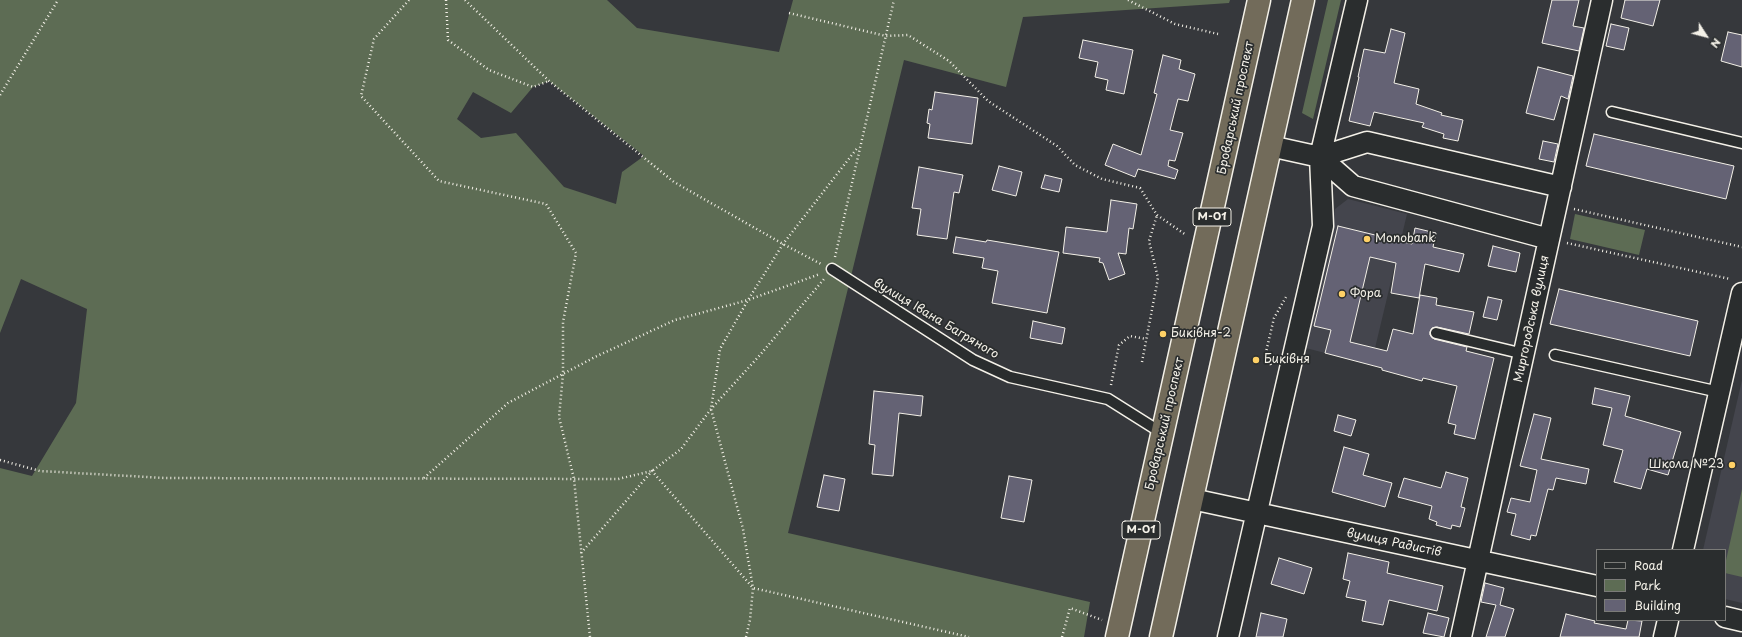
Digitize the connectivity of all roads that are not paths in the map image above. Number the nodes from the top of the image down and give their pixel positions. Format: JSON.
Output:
{"nodes":[{"id":1,"x":1259,"y":0,"type":"edge"},
{"id":2,"x":1303,"y":0,"type":"edge"},
{"id":3,"x":1357,"y":0,"type":"edge"},
{"id":4,"x":1602,"y":0,"type":"edge"},
{"id":5,"x":1612,"y":112,"type":"dead end"},
{"id":6,"x":1742,"y":143,"type":"edge"},
{"id":7,"x":1270,"y":146,"type":"junction"},
{"id":8,"x":1320,"y":157,"type":"junction"},
{"id":9,"x":1561,"y":187,"type":"junction"},
{"id":10,"x":1550,"y":239,"type":"junction"},
{"id":11,"x":832,"y":269,"type":"road end"},
{"id":12,"x":1739,"y":300,"type":"edge"},
{"id":13,"x":1436,"y":333,"type":"dead end"},
{"id":14,"x":1524,"y":354,"type":"junction"},
{"id":15,"x":1555,"y":355,"type":"dead end"},
{"id":16,"x":1719,"y":392,"type":"junction"},
{"id":17,"x":1162,"y":433,"type":"junction"},
{"id":18,"x":1192,"y":499,"type":"junction"},
{"id":19,"x":1256,"y":514,"type":"junction"},
{"id":20,"x":1683,"y":549,"type":"edge"},
{"id":21,"x":1479,"y":561,"type":"junction"},
{"id":22,"x":1596,"y":586,"type":"edge"},
{"id":23,"x":1726,"y":617,"type":"edge"},
{"id":24,"x":1668,"y":621,"type":"edge"},
{"id":25,"x":1742,"y":621,"type":"edge"},
{"id":26,"x":1118,"y":632,"type":"edge"},
{"id":27,"x":1161,"y":637,"type":"edge"},
{"id":28,"x":1228,"y":637,"type":"edge"},
{"id":29,"x":1461,"y":637,"type":"edge"},
{"id":30,"x":1664,"y":637,"type":"edge"}],
"edges":[{"from":1,"to":17,"type":"highway","name":"Броварський проспект","number":"М-01"},
{"from":2,"to":7,"type":"highway"},
{"from":3,"to":8,"type":"street"},
{"from":4,"to":9,"type":"street","name":"Миргородська вулиця"},
{"from":5,"to":6,"type":"lane"},
{"from":7,"to":8,"type":"street"},
{"from":7,"to":18,"type":"highway"},
{"from":8,"to":9,"type":"street"},
{"from":8,"to":10,"type":"street"},
{"from":8,"to":19,"type":"street"},
{"from":9,"to":10,"type":"street","name":"Миргородська вулиця"},
{"from":10,"to":14,"type":"street","name":"Миргородська вулиця"},
{"from":11,"to":17,"type":"lane","name":"вулиця Івана Багряного"},
{"from":12,"to":16,"type":"street"},
{"from":13,"to":14,"type":"lane"},
{"from":14,"to":21,"type":"street","name":"Миргородська вулиця"},
{"from":15,"to":16,"type":"lane"},
{"from":16,"to":20,"type":"street"},
{"from":17,"to":26,"type":"highway","name":"Броварський проспект","number":"М-01"},
{"from":18,"to":19,"type":"street","name":"вулиця Радистів"},
{"from":18,"to":27,"type":"highway"},
{"from":19,"to":21,"type":"street","name":"вулиця Радистів"},
{"from":19,"to":28,"type":"street"},
{"from":21,"to":22,"type":"street","name":"вулиця Радистів"},
{"from":21,"to":29,"type":"street","name":"Миргородська вулиця"},
{"from":23,"to":25,"type":"street"},
{"from":24,"to":30,"type":"street"}]}
